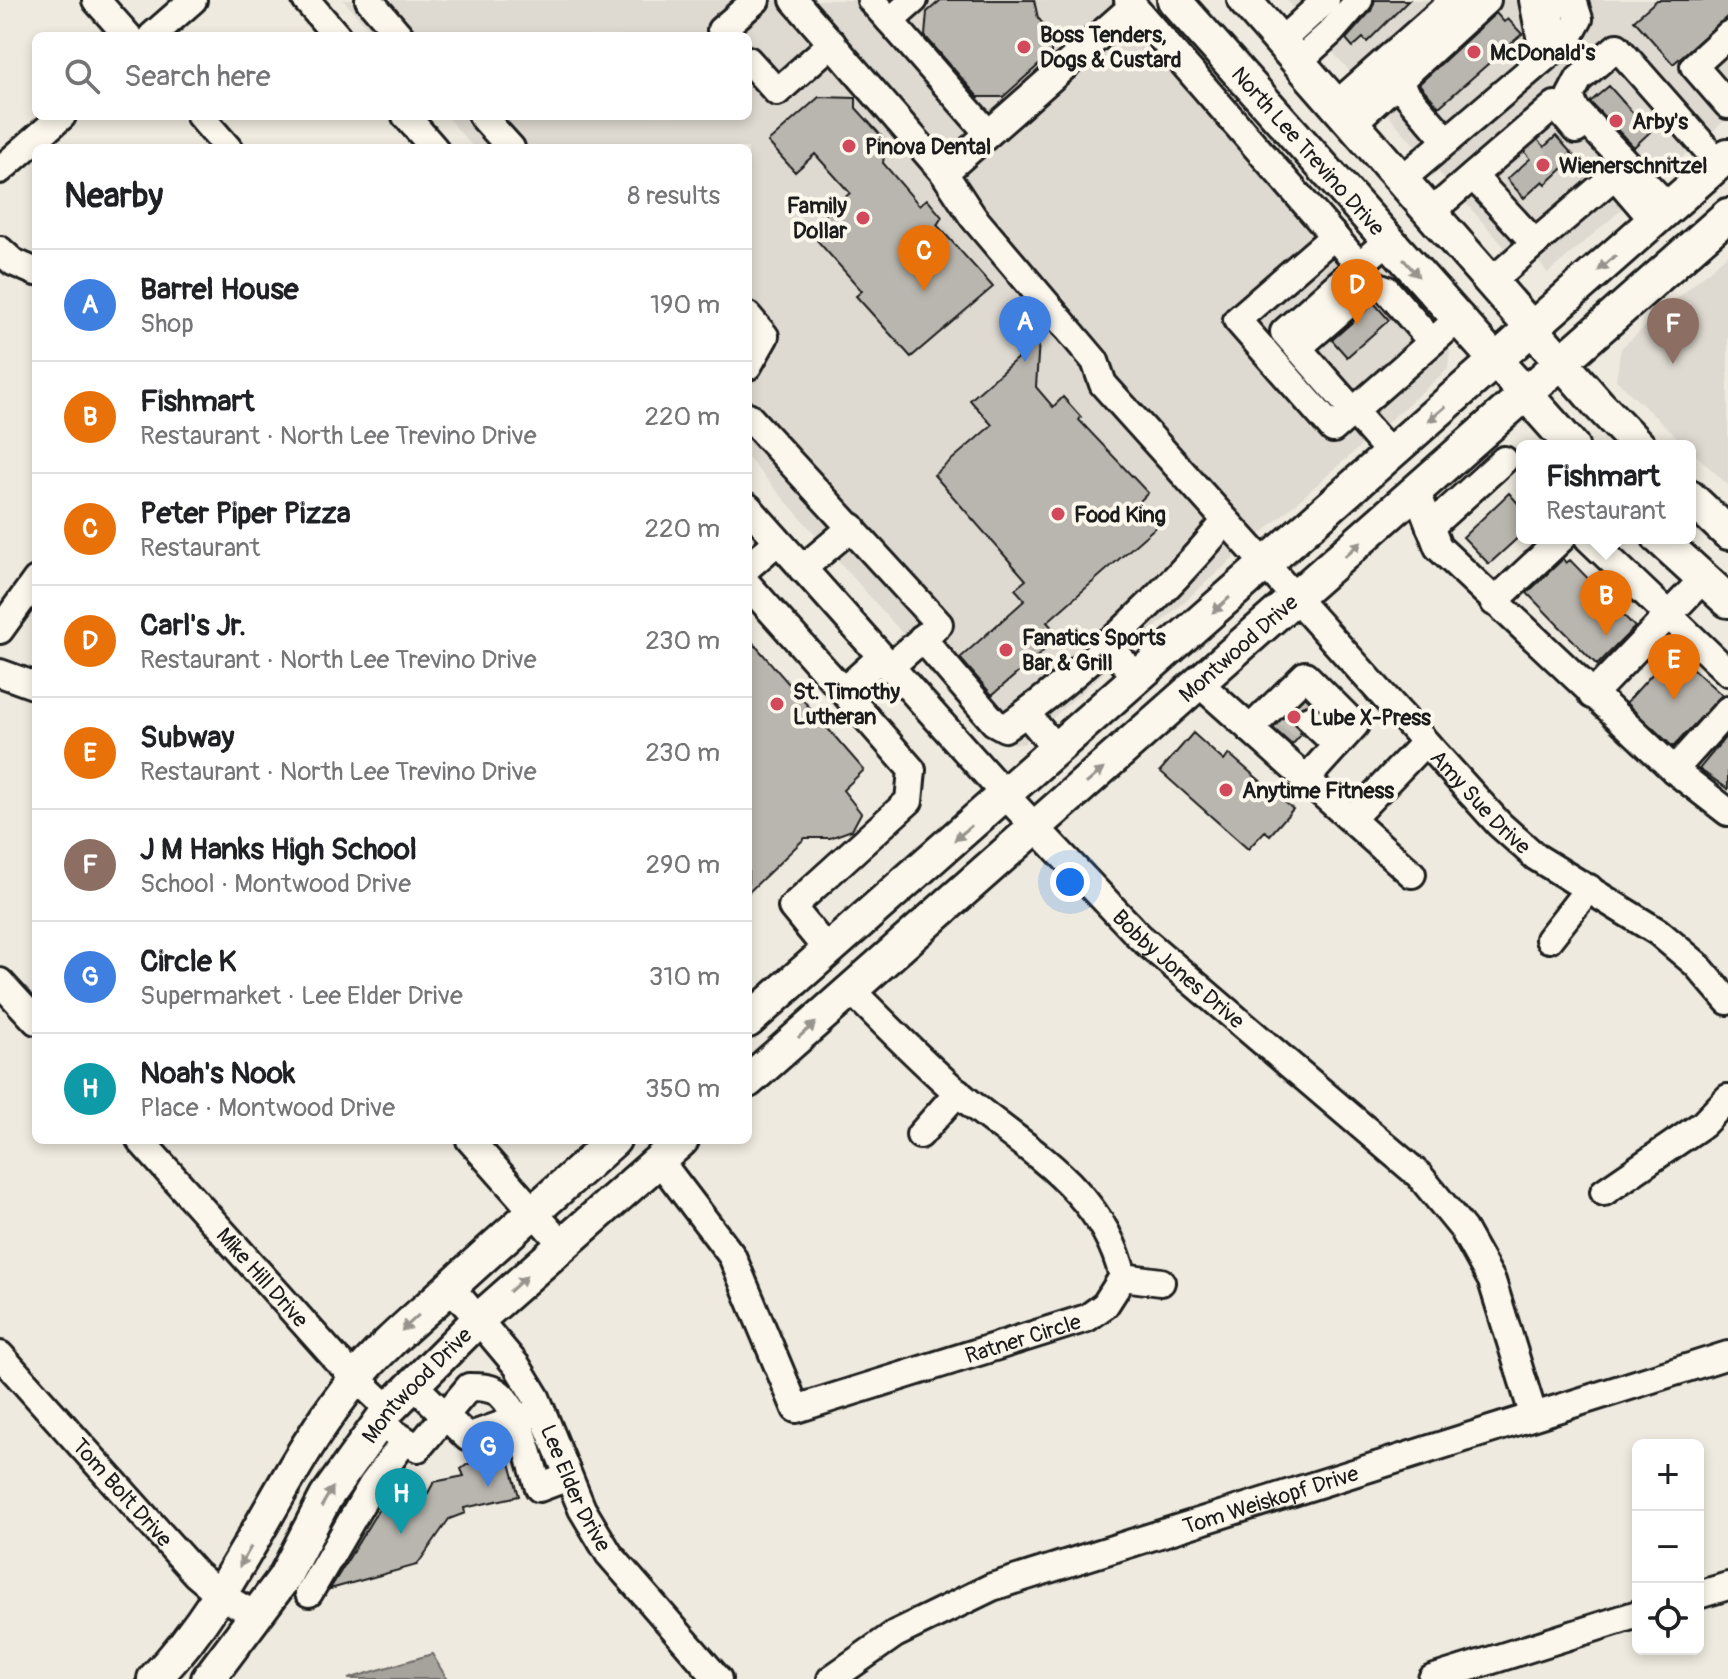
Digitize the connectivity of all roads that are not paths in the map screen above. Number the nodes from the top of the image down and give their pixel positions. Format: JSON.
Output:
{"nodes":[{"id":1,"x":96,"y":0,"type":"edge"},
{"id":2,"x":193,"y":0,"type":"edge"},
{"id":3,"x":306,"y":0,"type":"edge"},
{"id":4,"x":369,"y":0,"type":"edge"},
{"id":5,"x":756,"y":0,"type":"edge"},
{"id":6,"x":794,"y":0,"type":"edge"},
{"id":7,"x":871,"y":0,"type":"edge"},
{"id":8,"x":914,"y":0,"type":"edge"},
{"id":9,"x":1174,"y":0,"type":"edge"},
{"id":10,"x":1244,"y":0,"type":"edge"},
{"id":11,"x":1326,"y":0,"type":"edge"},
{"id":12,"x":1359,"y":0,"type":"edge"},
{"id":13,"x":1487,"y":0,"type":"edge"},
{"id":14,"x":1533,"y":0,"type":"edge"},
{"id":15,"x":1554,"y":0,"type":"edge"},
{"id":16,"x":1573,"y":0,"type":"edge"},
{"id":17,"x":1453,"y":2,"type":"edge"},
{"id":18,"x":1131,"y":3,"type":"edge"},
{"id":19,"x":890,"y":21,"type":"junction"},
{"id":20,"x":124,"y":32,"type":"edge"},
{"id":21,"x":157,"y":32,"type":"edge"},
{"id":22,"x":334,"y":32,"type":"edge"},
{"id":23,"x":397,"y":32,"type":"edge"},
{"id":24,"x":723,"y":32,"type":"edge"},
{"id":25,"x":1728,"y":35,"type":"edge"},
{"id":26,"x":1541,"y":41,"type":"junction"},
{"id":27,"x":832,"y":43,"type":"junction"},
{"id":28,"x":1290,"y":52,"type":"junction"},
{"id":29,"x":752,"y":64,"type":"edge"},
{"id":30,"x":1529,"y":71,"type":"junction"},
{"id":31,"x":1397,"y":83,"type":"junction"},
{"id":32,"x":1253,"y":89,"type":"junction"},
{"id":33,"x":1728,"y":105,"type":"edge"},
{"id":34,"x":1344,"y":114,"type":"junction"},
{"id":35,"x":57,"y":120,"type":"edge"},
{"id":36,"x":204,"y":120,"type":"edge"},
{"id":37,"x":410,"y":120,"type":"edge"},
{"id":38,"x":486,"y":120,"type":"edge"},
{"id":39,"x":1235,"y":123,"type":"junction"},
{"id":40,"x":1577,"y":131,"type":"junction"},
{"id":41,"x":988,"y":133,"type":"junction"},
{"id":42,"x":1447,"y":141,"type":"junction"},
{"id":43,"x":224,"y":144,"type":"edge"},
{"id":44,"x":430,"y":144,"type":"edge"},
{"id":45,"x":507,"y":144,"type":"edge"},
{"id":46,"x":1724,"y":159,"type":"edge"},
{"id":47,"x":0,"y":170,"type":"edge"},
{"id":48,"x":1479,"y":170,"type":"junction"},
{"id":49,"x":944,"y":173,"type":"junction"},
{"id":50,"x":1615,"y":175,"type":"junction"},
{"id":51,"x":1401,"y":180,"type":"junction"},
{"id":52,"x":1430,"y":213,"type":"junction"},
{"id":53,"x":1661,"y":214,"type":"junction"},
{"id":54,"x":1728,"y":215,"type":"edge"},
{"id":55,"x":1334,"y":236,"type":"junction"},
{"id":56,"x":1387,"y":241,"type":"junction"},
{"id":57,"x":1535,"y":243,"type":"junction"},
{"id":58,"x":0,"y":250,"type":"edge"},
{"id":59,"x":1359,"y":265,"type":"junction"},
{"id":60,"x":32,"y":270,"type":"edge"},
{"id":61,"x":1491,"y":282,"type":"junction"},
{"id":62,"x":1457,"y":320,"type":"junction"},
{"id":63,"x":752,"y":321,"type":"edge"},
{"id":64,"x":1533,"y":330,"type":"junction"},
{"id":65,"x":1432,"y":342,"type":"junction"},
{"id":66,"x":1295,"y":345,"type":"junction"},
{"id":67,"x":752,"y":359,"type":"edge"},
{"id":68,"x":1271,"y":359,"type":"junction"},
{"id":69,"x":1495,"y":362,"type":"junction"},
{"id":70,"x":1562,"y":364,"type":"junction"},
{"id":71,"x":1321,"y":374,"type":"junction"},
{"id":72,"x":1301,"y":391,"type":"junction"},
{"id":73,"x":1526,"y":395,"type":"junction"},
{"id":74,"x":1354,"y":411,"type":"junction"},
{"id":75,"x":752,"y":420,"type":"edge"},
{"id":76,"x":1479,"y":436,"type":"junction"},
{"id":77,"x":1567,"y":440,"type":"edge"},
{"id":78,"x":1633,"y":440,"type":"edge"},
{"id":79,"x":1391,"y":454,"type":"junction"},
{"id":80,"x":1513,"y":468,"type":"edge"},
{"id":81,"x":1417,"y":492,"type":"junction"},
{"id":82,"x":1696,"y":503,"type":"edge"},
{"id":83,"x":752,"y":512,"type":"edge"},
{"id":84,"x":1226,"y":521,"type":"junction"},
{"id":85,"x":852,"y":527,"type":"junction"},
{"id":86,"x":1430,"y":527,"type":"junction"},
{"id":87,"x":1728,"y":533,"type":"edge"},
{"id":88,"x":778,"y":541,"type":"junction"},
{"id":89,"x":1556,"y":544,"type":"edge"},
{"id":90,"x":1594,"y":544,"type":"edge"},
{"id":91,"x":1665,"y":544,"type":"edge"},
{"id":92,"x":752,"y":564,"type":"edge"},
{"id":93,"x":1265,"y":566,"type":"junction"},
{"id":94,"x":802,"y":569,"type":"junction"},
{"id":95,"x":1703,"y":579,"type":"junction"},
{"id":96,"x":32,"y":586,"type":"edge"},
{"id":97,"x":752,"y":589,"type":"edge"},
{"id":98,"x":1295,"y":601,"type":"junction"},
{"id":99,"x":1728,"y":601,"type":"edge"},
{"id":100,"x":1494,"y":602,"type":"junction"},
{"id":101,"x":1668,"y":616,"type":"junction"},
{"id":102,"x":0,"y":630,"type":"edge"},
{"id":103,"x":922,"y":638,"type":"junction"},
{"id":104,"x":1106,"y":643,"type":"junction"},
{"id":105,"x":885,"y":663,"type":"junction"},
{"id":106,"x":1728,"y":672,"type":"edge"},
{"id":107,"x":0,"y":673,"type":"edge"},
{"id":108,"x":1138,"y":678,"type":"junction"},
{"id":109,"x":1200,"y":684,"type":"junction"},
{"id":110,"x":32,"y":685,"type":"edge"},
{"id":111,"x":843,"y":691,"type":"junction"},
{"id":112,"x":1592,"y":695,"type":"junction"},
{"id":113,"x":1294,"y":706,"type":"junction"},
{"id":114,"x":1728,"y":710,"type":"edge"},
{"id":115,"x":1026,"y":713,"type":"junction"},
{"id":116,"x":1250,"y":729,"type":"junction"},
{"id":117,"x":1425,"y":742,"type":"junction"},
{"id":118,"x":1337,"y":745,"type":"junction"},
{"id":119,"x":1057,"y":750,"type":"junction"},
{"id":120,"x":1674,"y":770,"type":"junction"},
{"id":121,"x":1306,"y":779,"type":"junction"},
{"id":122,"x":1006,"y":796,"type":"junction"},
{"id":123,"x":1728,"y":812,"type":"edge"},
{"id":124,"x":1351,"y":819,"type":"junction"},
{"id":125,"x":1036,"y":827,"type":"junction"},
{"id":126,"x":1412,"y":874,"type":"dead end"},
{"id":127,"x":1589,"y":888,"type":"junction"},
{"id":128,"x":1549,"y":939,"type":"dead end"},
{"id":129,"x":828,"y":951,"type":"junction"},
{"id":130,"x":0,"y":982,"type":"edge"},
{"id":131,"x":851,"y":990,"type":"junction"},
{"id":132,"x":1728,"y":1001,"type":"edge"},
{"id":133,"x":32,"y":1017,"type":"edge"},
{"id":134,"x":752,"y":1018,"type":"edge"},
{"id":135,"x":752,"y":1077,"type":"edge"},
{"id":136,"x":958,"y":1092,"type":"junction"},
{"id":137,"x":1728,"y":1098,"type":"edge"},
{"id":138,"x":920,"y":1135,"type":"dead end"},
{"id":139,"x":144,"y":1144,"type":"edge"},
{"id":140,"x":474,"y":1144,"type":"edge"},
{"id":141,"x":610,"y":1144,"type":"edge"},
{"id":142,"x":670,"y":1150,"type":"edge"},
{"id":143,"x":1604,"y":1192,"type":"dead end"},
{"id":144,"x":534,"y":1212,"type":"junction"},
{"id":145,"x":562,"y":1244,"type":"junction"},
{"id":146,"x":1123,"y":1277,"type":"junction"},
{"id":147,"x":1161,"y":1282,"type":"dead end"},
{"id":148,"x":450,"y":1286,"type":"junction"},
{"id":149,"x":479,"y":1319,"type":"junction"},
{"id":150,"x":0,"y":1355,"type":"edge"},
{"id":151,"x":1728,"y":1355,"type":"edge"},
{"id":152,"x":356,"y":1377,"type":"junction"},
{"id":153,"x":413,"y":1384,"type":"junction"},
{"id":154,"x":543,"y":1410,"type":"junction"},
{"id":155,"x":1533,"y":1414,"type":"junction"},
{"id":156,"x":383,"y":1416,"type":"junction"},
{"id":157,"x":443,"y":1416,"type":"junction"},
{"id":158,"x":516,"y":1420,"type":"junction"},
{"id":159,"x":404,"y":1442,"type":"junction"},
{"id":160,"x":568,"y":1477,"type":"junction"},
{"id":161,"x":310,"y":1561,"type":"junction"},
{"id":162,"x":1728,"y":1586,"type":"edge"},
{"id":163,"x":309,"y":1593,"type":"dead end"},
{"id":164,"x":1704,"y":1593,"type":"edge"},
{"id":165,"x":222,"y":1596,"type":"junction"},
{"id":166,"x":257,"y":1616,"type":"junction"},
{"id":167,"x":1632,"y":1616,"type":"edge"},
{"id":168,"x":154,"y":1679,"type":"edge"},
{"id":169,"x":208,"y":1679,"type":"edge"},
{"id":170,"x":718,"y":1679,"type":"edge"},
{"id":171,"x":831,"y":1679,"type":"edge"},
{"id":172,"x":1432,"y":1679,"type":"edge"}],
"edges":[{"from":1,"to":20,"type":"street"},
{"from":2,"to":21,"type":"street"},
{"from":3,"to":22,"type":"street"},
{"from":4,"to":23,"type":"street"},
{"from":5,"to":24,"type":"street"},
{"from":6,"to":27,"type":"street","name":"Amy Sue Drive"},
{"from":7,"to":19,"type":"street"},
{"from":8,"to":19,"type":"street"},
{"from":9,"to":32,"type":"main road","name":"North Lee Trevino Drive"},
{"from":10,"to":28,"type":"main road"},
{"from":11,"to":28,"type":"street"},
{"from":12,"to":28,"type":"street"},
{"from":13,"to":31,"type":"street"},
{"from":14,"to":26,"type":"street"},
{"from":15,"to":26,"type":"street"},
{"from":16,"to":30,"type":"street"},
{"from":17,"to":34,"type":"street"},
{"from":18,"to":39,"type":"street"},
{"from":18,"to":41,"type":"street"},
{"from":19,"to":41,"type":"street"},
{"from":25,"to":33,"type":"street"},
{"from":26,"to":30,"type":"street"},
{"from":27,"to":29,"type":"street"},
{"from":27,"to":49,"type":"street","name":"Amy Sue Drive"},
{"from":28,"to":32,"type":"main road"},
{"from":28,"to":34,"type":"main road"},
{"from":30,"to":42,"type":"street"},
{"from":31,"to":34,"type":"street"},
{"from":31,"to":42,"type":"street"},
{"from":32,"to":39,"type":"street"},
{"from":32,"to":56,"type":"main road","name":"North Lee Trevino Drive"},
{"from":34,"to":51,"type":"main road"},
{"from":35,"to":47,"type":"street"},
{"from":36,"to":43,"type":"street"},
{"from":37,"to":44,"type":"street"},
{"from":38,"to":45,"type":"street"},
{"from":39,"to":55,"type":"street"},
{"from":40,"to":48,"type":"street"},
{"from":40,"to":48,"type":"street"},
{"from":40,"to":50,"type":"street"},
{"from":41,"to":49,"type":"street"},
{"from":42,"to":51,"type":"street"},
{"from":46,"to":53,"type":"main road","name":"Montwood Drive"},
{"from":46,"to":53,"type":"street"},
{"from":48,"to":52,"type":"street"},
{"from":48,"to":57,"type":"street"},
{"from":49,"to":84,"type":"street","name":"Amy Sue Drive"},
{"from":50,"to":53,"type":"street"},
{"from":50,"to":57,"type":"street"},
{"from":51,"to":52,"type":"main road"},
{"from":52,"to":61,"type":"main road"},
{"from":53,"to":64,"type":"main road","name":"Montwood Drive","one_way":true},
{"from":54,"to":70,"type":"main road","name":"Montwood Drive"},
{"from":55,"to":59,"type":"street"},
{"from":55,"to":68,"type":"street"},
{"from":56,"to":59,"type":"street"},
{"from":56,"to":62,"type":"main road","name":"North Lee Trevino Drive","one_way":true},
{"from":57,"to":61,"type":"street"},
{"from":58,"to":60,"type":"street"},
{"from":59,"to":66,"type":"street"},
{"from":61,"to":64,"type":"main road"},
{"from":62,"to":65,"type":"street"},
{"from":62,"to":69,"type":"main road","name":"North Lee Trevino Drive"},
{"from":63,"to":67,"type":"street"},
{"from":64,"to":69,"type":"main road","name":"Montwood Drive"},
{"from":64,"to":70,"type":"main road"},
{"from":65,"to":66,"type":"street"},
{"from":65,"to":74,"type":"street"},
{"from":66,"to":68,"type":"street"},
{"from":66,"to":71,"type":"street"},
{"from":68,"to":72,"type":"street"},
{"from":69,"to":73,"type":"main road","name":"North Lee Trevino Drive"},
{"from":69,"to":79,"type":"main road","name":"Montwood Drive","one_way":true},
{"from":70,"to":73,"type":"main road","name":"Montwood Drive"},
{"from":70,"to":78,"type":"main road"},
{"from":71,"to":72,"type":"street"},
{"from":71,"to":74,"type":"street"},
{"from":72,"to":74,"type":"street"},
{"from":73,"to":76,"type":"main road","name":"Montwood Drive"},
{"from":73,"to":77,"type":"main road","name":"North Lee Trevino Drive"},
{"from":74,"to":79,"type":"street"},
{"from":75,"to":85,"type":"street"},
{"from":76,"to":80,"type":"street"},
{"from":76,"to":81,"type":"main road","name":"Montwood Drive"},
{"from":79,"to":93,"type":"main road","name":"Montwood Drive"},
{"from":80,"to":86,"type":"street"},
{"from":81,"to":86,"type":"street"},
{"from":98,"to":81,"type":"main road","name":"Montwood Drive","one_way":true},
{"from":82,"to":87,"type":"main road"},
{"from":83,"to":88,"type":"street","name":"Bobby Jones Drive"},
{"from":84,"to":93,"type":"street","name":"Amy Sue Drive"},
{"from":84,"to":104,"type":"street"},
{"from":85,"to":94,"type":"street"},
{"from":85,"to":103,"type":"street"},
{"from":86,"to":100,"type":"street"},
{"from":88,"to":92,"type":"street"},
{"from":88,"to":94,"type":"street","name":"Bobby Jones Drive"},
{"from":89,"to":100,"type":"street"},
{"from":90,"to":101,"type":"street"},
{"from":91,"to":95,"type":"main road"},
{"from":93,"to":98,"type":"street","name":"Amy Sue Drive"},
{"from":93,"to":108,"type":"main road","name":"Montwood Drive","one_way":true},
{"from":94,"to":105,"type":"street","name":"Bobby Jones Drive"},
{"from":95,"to":99,"type":"main road"},
{"from":95,"to":101,"type":"street"},
{"from":96,"to":102,"type":"street"},
{"from":97,"to":111,"type":"street"},
{"from":98,"to":109,"type":"main road","name":"Montwood Drive"},
{"from":98,"to":117,"type":"street","name":"Amy Sue Drive"},
{"from":100,"to":112,"type":"street"},
{"from":101,"to":106,"type":"street"},
{"from":101,"to":112,"type":"street"},
{"from":103,"to":105,"type":"street"},
{"from":103,"to":115,"type":"street"},
{"from":104,"to":108,"type":"street"},
{"from":104,"to":115,"type":"street"},
{"from":105,"to":111,"type":"street"},
{"from":105,"to":122,"type":"street","name":"Bobby Jones Drive"},
{"from":107,"to":110,"type":"street"},
{"from":108,"to":119,"type":"main road","name":"Montwood Drive"},
{"from":109,"to":116,"type":"street"},
{"from":125,"to":109,"type":"main road","name":"Montwood Drive","one_way":true},
{"from":111,"to":129,"type":"street"},
{"from":112,"to":120,"type":"street"},
{"from":113,"to":116,"type":"street"},
{"from":113,"to":118,"type":"street"},
{"from":113,"to":118,"type":"street"},
{"from":114,"to":120,"type":"street"},
{"from":115,"to":119,"type":"street"},
{"from":116,"to":121,"type":"street"},
{"from":117,"to":124,"type":"street"},
{"from":117,"to":127,"type":"street","name":"Amy Sue Drive"},
{"from":118,"to":121,"type":"street"},
{"from":119,"to":122,"type":"main road","name":"Montwood Drive"},
{"from":120,"to":123,"type":"street"},
{"from":121,"to":124,"type":"street"},
{"from":122,"to":125,"type":"street","name":"Bobby Jones Drive"},
{"from":122,"to":129,"type":"main road","name":"Montwood Drive","one_way":true},
{"from":124,"to":126,"type":"street"},
{"from":125,"to":131,"type":"main road","name":"Montwood Drive"},
{"from":125,"to":155,"type":"street","name":"Bobby Jones Drive"},
{"from":127,"to":128,"type":"street"},
{"from":127,"to":132,"type":"street","name":"Amy Sue Drive"},
{"from":129,"to":134,"type":"main road","name":"Montwood Drive"},
{"from":130,"to":133,"type":"street"},
{"from":135,"to":131,"type":"main road","name":"Montwood Drive","one_way":true},
{"from":131,"to":136,"type":"street"},
{"from":136,"to":138,"type":"street"},
{"from":136,"to":146,"type":"street"},
{"from":137,"to":143,"type":"street"},
{"from":139,"to":152,"type":"street","name":"Mike Hill Drive"},
{"from":140,"to":144,"type":"street"},
{"from":141,"to":144,"type":"main road","name":"Montwood Drive"},
{"from":142,"to":145,"type":"main road","name":"Montwood Drive"},
{"from":142,"to":146,"type":"street","name":"Ratner Circle"},
{"from":144,"to":145,"type":"street"},
{"from":144,"to":148,"type":"main road","name":"Montwood Drive"},
{"from":149,"to":145,"type":"main road","name":"Montwood Drive","one_way":true},
{"from":146,"to":147,"type":"street"},
{"from":148,"to":149,"type":"street","name":"Lee Elder Drive"},
{"from":148,"to":152,"type":"main road","name":"Montwood Drive","one_way":true},
{"from":149,"to":153,"type":"main road","name":"Montwood Drive"},
{"from":149,"to":154,"type":"street","name":"Lee Elder Drive"},
{"from":150,"to":165,"type":"street","name":"Tom Bolt Drive"},
{"from":151,"to":155,"type":"street","name":"Tom Weiskopf Drive"},
{"from":152,"to":156,"type":"street","name":"Mike Hill Drive"},
{"from":152,"to":165,"type":"main road","name":"Montwood Drive","one_way":true},
{"from":153,"to":156,"type":"main road","name":"Montwood Drive"},
{"from":153,"to":157,"type":"street"},
{"from":154,"to":158,"type":"street"},
{"from":154,"to":160,"type":"street","name":"Lee Elder Drive"},
{"from":155,"to":171,"type":"street","name":"Tom Weiskopf Drive"},
{"from":156,"to":159,"type":"street","name":"Mike Hill Drive"},
{"from":161,"to":156,"type":"main road","name":"Montwood Drive","one_way":true},
{"from":157,"to":158,"type":"street"},
{"from":157,"to":158,"type":"street"},
{"from":157,"to":159,"type":"street"},
{"from":158,"to":160,"type":"street"},
{"from":159,"to":161,"type":"street"},
{"from":160,"to":170,"type":"street","name":"Lee Elder Drive"},
{"from":161,"to":163,"type":"street"},
{"from":161,"to":166,"type":"main road","name":"Montwood Drive"},
{"from":162,"to":164,"type":"street"},
{"from":165,"to":166,"type":"street","name":"Tom Bolt Drive"},
{"from":165,"to":168,"type":"main road","name":"Montwood Drive"},
{"from":166,"to":169,"type":"main road","name":"Montwood Drive"},
{"from":167,"to":172,"type":"street"}]}
